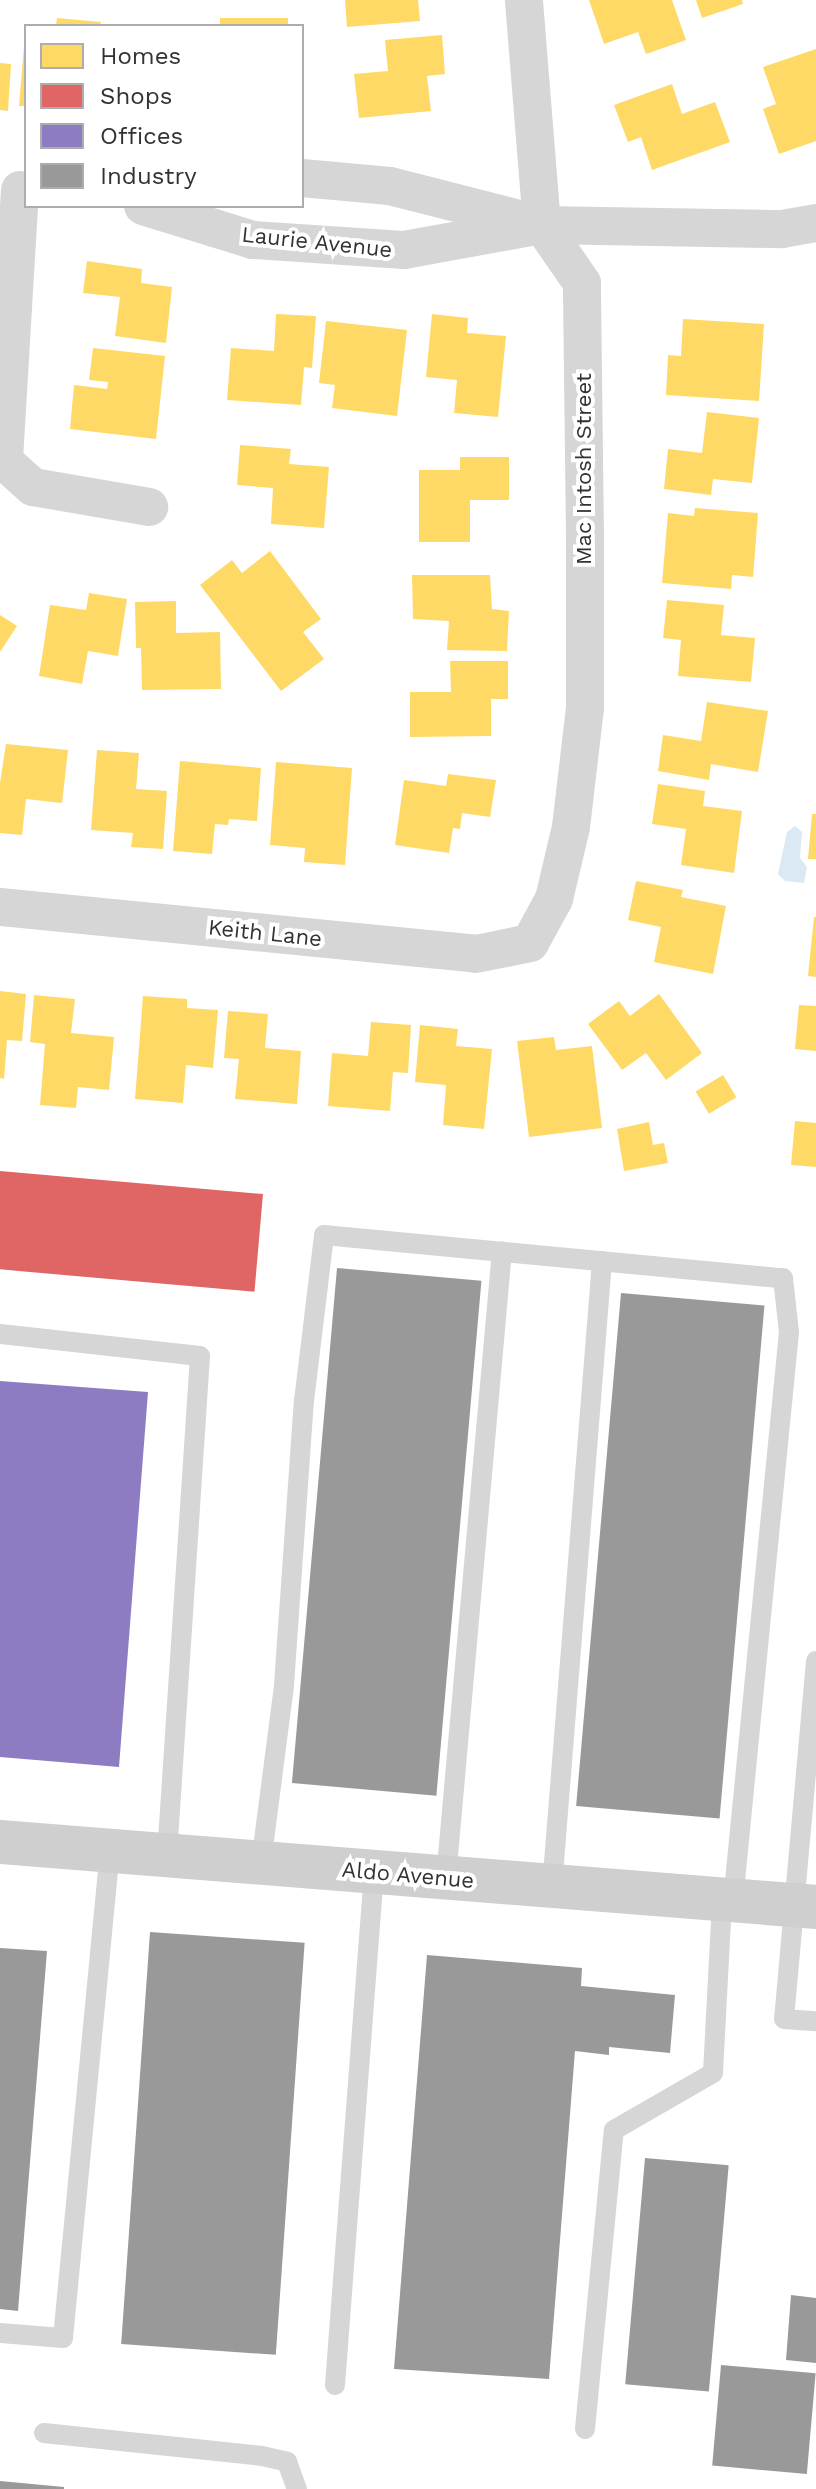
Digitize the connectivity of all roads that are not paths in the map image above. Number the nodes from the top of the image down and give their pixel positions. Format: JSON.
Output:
{"nodes":[{"id":1,"x":524,"y":0,"type":"edge"},
{"id":2,"x":304,"y":178,"type":"edge"},
{"id":3,"x":15,"y":190,"type":"edge"},
{"id":4,"x":149,"y":208,"type":"edge"},
{"id":5,"x":816,"y":223,"type":"edge"},
{"id":6,"x":542,"y":225,"type":"junction"},
{"id":7,"x":149,"y":507,"type":"dead end"},
{"id":8,"x":0,"y":907,"type":"edge"},
{"id":9,"x":530,"y":943,"type":"joint"},
{"id":10,"x":502,"y":1251,"type":"junction"},
{"id":11,"x":602,"y":1261,"type":"junction"},
{"id":12,"x":0,"y":1334,"type":"edge"},
{"id":13,"x":816,"y":1661,"type":"edge"},
{"id":14,"x":0,"y":1842,"type":"edge"},
{"id":15,"x":110,"y":1851,"type":"junction"},
{"id":16,"x":167,"y":1856,"type":"junction"},
{"id":17,"x":261,"y":1863,"type":"junction"},
{"id":18,"x":374,"y":1872,"type":"junction"},
{"id":19,"x":446,"y":1878,"type":"junction"},
{"id":20,"x":552,"y":1887,"type":"junction"},
{"id":21,"x":728,"y":1901,"type":"junction"},
{"id":22,"x":804,"y":1906,"type":"edge"},
{"id":23,"x":816,"y":2021,"type":"edge"},
{"id":24,"x":0,"y":2333,"type":"edge"},
{"id":25,"x":335,"y":2385,"type":"dead end"},
{"id":26,"x":585,"y":2429,"type":"dead end"},
{"id":27,"x":44,"y":2433,"type":"dead end"},
{"id":28,"x":297,"y":2489,"type":"edge"}],
"edges":[{"from":1,"to":6,"type":"street"},
{"from":2,"to":6,"type":"street","name":"Laurie Avenue"},
{"from":3,"to":7,"type":"street"},
{"from":4,"to":6,"type":"street","name":"Laurie Avenue"},
{"from":5,"to":6,"type":"street","name":"Laurie Avenue"},
{"from":6,"to":9,"type":"street","name":"Mac Intosh Street"},
{"from":8,"to":9,"type":"street","name":"Keith Lane"},
{"from":10,"to":11,"type":"lane"},
{"from":10,"to":17,"type":"lane"},
{"from":10,"to":19,"type":"lane"},
{"from":11,"to":20,"type":"lane"},
{"from":11,"to":21,"type":"lane"},
{"from":12,"to":16,"type":"lane"},
{"from":13,"to":22,"type":"lane"},
{"from":14,"to":15,"type":"street","name":"Aldo Avenue"},
{"from":15,"to":16,"type":"street","name":"Aldo Avenue"},
{"from":15,"to":24,"type":"lane"},
{"from":16,"to":17,"type":"street","name":"Aldo Avenue"},
{"from":17,"to":18,"type":"street","name":"Aldo Avenue"},
{"from":18,"to":19,"type":"street","name":"Aldo Avenue"},
{"from":18,"to":25,"type":"lane"},
{"from":19,"to":20,"type":"street","name":"Aldo Avenue"},
{"from":20,"to":21,"type":"street","name":"Aldo Avenue"},
{"from":21,"to":22,"type":"street","name":"Aldo Avenue"},
{"from":21,"to":26,"type":"lane"},
{"from":22,"to":23,"type":"lane"},
{"from":27,"to":28,"type":"lane"}]}
